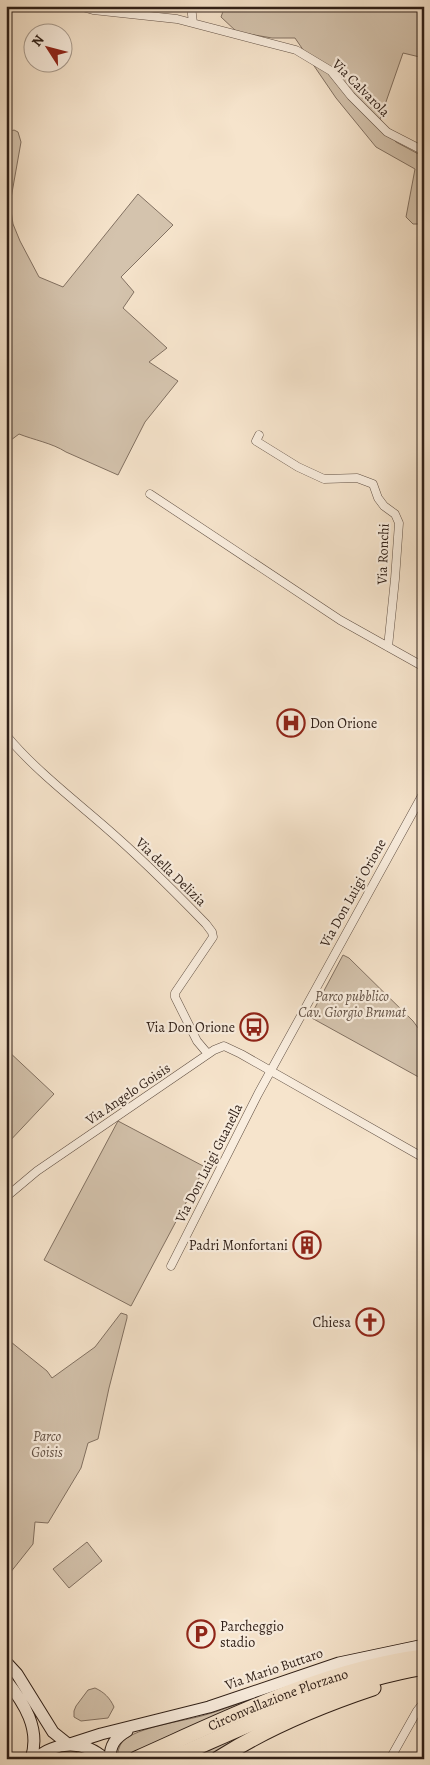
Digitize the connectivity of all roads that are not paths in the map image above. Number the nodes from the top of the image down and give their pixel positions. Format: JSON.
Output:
{"nodes":[{"id":1,"x":79,"y":6,"type":"edge"},
{"id":2,"x":191,"y":6,"type":"edge"},
{"id":3,"x":193,"y":23,"type":"junction"},
{"id":4,"x":424,"y":151,"type":"edge"},
{"id":5,"x":260,"y":435,"type":"dead end"},
{"id":6,"x":150,"y":494,"type":"dead end"},
{"id":7,"x":388,"y":647,"type":"junction"},
{"id":8,"x":424,"y":667,"type":"edge"},
{"id":9,"x":6,"y":735,"type":"edge"},
{"id":10,"x":424,"y":792,"type":"edge"},
{"id":11,"x":424,"y":914,"type":"edge"},
{"id":12,"x":424,"y":921,"type":"edge"},
{"id":13,"x":208,"y":1054,"type":"junction"},
{"id":14,"x":270,"y":1071,"type":"junction"},
{"id":15,"x":424,"y":1158,"type":"edge"},
{"id":16,"x":6,"y":1197,"type":"edge"},
{"id":17,"x":171,"y":1266,"type":"dead end"},
{"id":18,"x":424,"y":1645,"type":"edge"},
{"id":19,"x":424,"y":1657,"type":"edge"},
{"id":20,"x":6,"y":1662,"type":"edge"},
{"id":21,"x":424,"y":1667,"type":"edge"},
{"id":22,"x":424,"y":1677,"type":"edge"},
{"id":23,"x":6,"y":1680,"type":"edge"},
{"id":24,"x":424,"y":1702,"type":"edge"},
{"id":25,"x":134,"y":1726,"type":"junction"},
{"id":26,"x":69,"y":1744,"type":"junction"},
{"id":27,"x":31,"y":1759,"type":"edge"},
{"id":28,"x":35,"y":1759,"type":"edge"},
{"id":29,"x":105,"y":1759,"type":"edge"},
{"id":30,"x":110,"y":1759,"type":"edge"},
{"id":31,"x":136,"y":1759,"type":"edge"},
{"id":32,"x":170,"y":1759,"type":"edge"},
{"id":33,"x":218,"y":1759,"type":"edge"},
{"id":34,"x":390,"y":1759,"type":"edge"}],
"edges":[{"from":1,"to":3,"type":"street","name":"Via Calvarola"},
{"from":2,"to":3,"type":"street"},
{"from":3,"to":4,"type":"street","name":"Via Calvarola"},
{"from":5,"to":7,"type":"street","name":"Via Ronchi"},
{"from":6,"to":7,"type":"street"},
{"from":7,"to":8,"type":"street"},
{"from":9,"to":13,"type":"street","name":"Via della Delizia"},
{"from":10,"to":14,"type":"street","name":"Via Don Luigi Orione"},
{"from":11,"to":12,"type":"street"},
{"from":13,"to":14,"type":"street","name":"Via Angelo Goisis"},
{"from":13,"to":16,"type":"street","name":"Via Angelo Goisis"},
{"from":14,"to":15,"type":"street","name":"Via Angelo Goisis"},
{"from":14,"to":17,"type":"street","name":"Via Don Luigi Guanella"},
{"from":18,"to":25,"type":"street","name":"Via Mario Buttaro"},
{"from":19,"to":31,"type":"highway","name":"Circonvallazione Plorzano"},
{"from":20,"to":26,"type":"street"},
{"from":21,"to":32,"type":"highway","name":"Circonvallazione Plorzano"},
{"from":22,"to":33,"type":"highway"},
{"from":23,"to":27,"type":"street"},
{"from":24,"to":34,"type":"street"},
{"from":25,"to":26,"type":"street","name":"Via Mario Buttaro"},
{"from":25,"to":30,"type":"street","name":"Via Mario Buttaro"},
{"from":26,"to":28,"type":"street","name":"Via Mario Buttaro"},
{"from":26,"to":29,"type":"street"}]}
